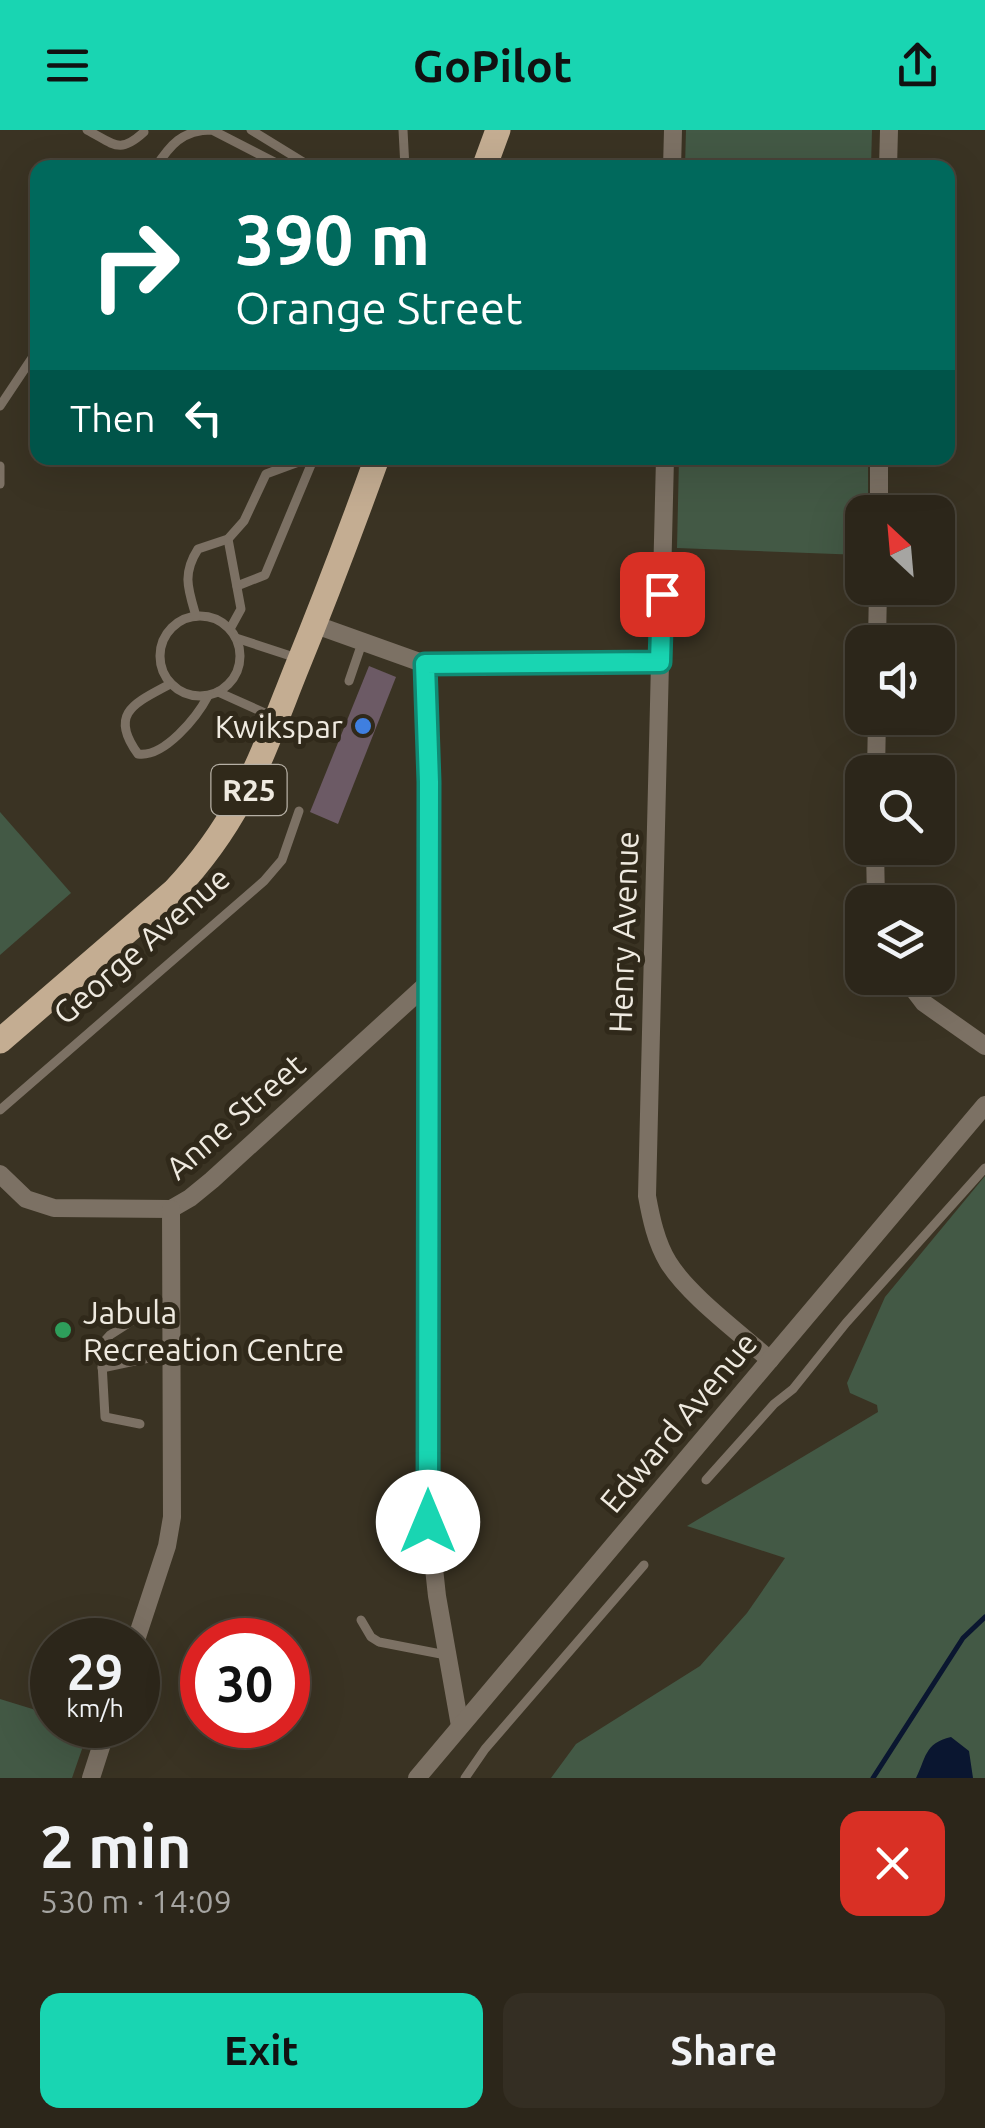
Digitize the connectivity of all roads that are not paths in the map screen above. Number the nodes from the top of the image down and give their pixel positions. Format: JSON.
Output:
{"nodes":[{"id":1,"x":87,"y":130,"type":"edge"},
{"id":2,"x":251,"y":130,"type":"edge"},
{"id":3,"x":403,"y":130,"type":"edge"},
{"id":4,"x":498,"y":130,"type":"edge"},
{"id":5,"x":673,"y":130,"type":"edge"},
{"id":6,"x":889,"y":130,"type":"edge"},
{"id":7,"x":144,"y":132,"type":"edge"},
{"id":8,"x":161,"y":160,"type":"edge"},
{"id":9,"x":270,"y":160,"type":"edge"},
{"id":10,"x":301,"y":160,"type":"edge"},
{"id":11,"x":405,"y":160,"type":"edge"},
{"id":12,"x":487,"y":160,"type":"edge"},
{"id":13,"x":672,"y":160,"type":"edge"},
{"id":14,"x":888,"y":160,"type":"edge"},
{"id":15,"x":30,"y":361,"type":"edge"},
{"id":16,"x":0,"y":406,"type":"edge"},
{"id":17,"x":290,"y":465,"type":"edge"},
{"id":18,"x":311,"y":465,"type":"edge"},
{"id":19,"x":374,"y":465,"type":"edge"},
{"id":20,"x":665,"y":465,"type":"edge"},
{"id":21,"x":879,"y":465,"type":"edge"},
{"id":22,"x":0,"y":466,"type":"edge"},
{"id":23,"x":0,"y":484,"type":"edge"},
{"id":24,"x":878,"y":495,"type":"edge"},
{"id":25,"x":228,"y":539,"type":"junction"},
{"id":26,"x":237,"y":586,"type":"junction"},
{"id":27,"x":196,"y":616,"type":"junction"},
{"id":28,"x":316,"y":626,"type":"junction"},
{"id":29,"x":233,"y":633,"type":"junction"},
{"id":30,"x":362,"y":643,"type":"junction"},
{"id":31,"x":301,"y":659,"type":"junction"},
{"id":32,"x":660,"y":662,"type":"junction"},
{"id":33,"x":425,"y":664,"type":"junction"},
{"id":34,"x":350,"y":681,"type":"dead end"},
{"id":35,"x":170,"y":684,"type":"junction"},
{"id":36,"x":213,"y":694,"type":"junction"},
{"id":37,"x":277,"y":718,"type":"junction"},
{"id":38,"x":299,"y":811,"type":"dead end"},
{"id":39,"x":427,"y":984,"type":"junction"},
{"id":40,"x":918,"y":995,"type":"edge"},
{"id":41,"x":0,"y":1041,"type":"edge"},
{"id":42,"x":985,"y":1046,"type":"edge"},
{"id":43,"x":0,"y":1110,"type":"edge"},
{"id":44,"x":983,"y":1112,"type":"edge"},
{"id":45,"x":985,"y":1168,"type":"edge"},
{"id":46,"x":0,"y":1174,"type":"edge"},
{"id":47,"x":171,"y":1208,"type":"junction"},
{"id":48,"x":146,"y":1312,"type":"dead end"},
{"id":49,"x":172,"y":1353,"type":"junction"},
{"id":50,"x":770,"y":1360,"type":"junction"},
{"id":51,"x":102,"y":1368,"type":"junction"},
{"id":52,"x":140,"y":1424,"type":"dead end"},
{"id":53,"x":706,"y":1480,"type":"dead end"},
{"id":54,"x":644,"y":1565,"type":"dead end"},
{"id":55,"x":143,"y":1618,"type":"edge"},
{"id":56,"x":361,"y":1620,"type":"dead end"},
{"id":57,"x":448,"y":1656,"type":"junction"},
{"id":58,"x":460,"y":1726,"type":"junction"},
{"id":59,"x":101,"y":1748,"type":"edge"},
{"id":60,"x":91,"y":1778,"type":"edge"},
{"id":61,"x":417,"y":1778,"type":"edge"},
{"id":62,"x":465,"y":1778,"type":"edge"}],
"edges":[{"from":1,"to":7,"type":"lane"},
{"from":2,"to":10,"type":"lane"},
{"from":3,"to":11,"type":"lane"},
{"from":4,"to":12,"type":"main road"},
{"from":5,"to":13,"type":"street"},
{"from":6,"to":14,"type":"street"},
{"from":8,"to":9,"type":"lane"},
{"from":15,"to":16,"type":"lane"},
{"from":17,"to":25,"type":"lane"},
{"from":18,"to":26,"type":"lane"},
{"from":19,"to":28,"type":"main road","name":"George Avenue","number":"R25"},
{"from":20,"to":32,"type":"street","name":"Henry Avenue"},
{"from":21,"to":24,"type":"street"},
{"from":22,"to":23,"type":"lane"},
{"from":25,"to":26,"type":"lane"},
{"from":25,"to":27,"type":"lane"},
{"from":26,"to":29,"type":"lane"},
{"from":27,"to":29,"type":"lane"},
{"from":27,"to":35,"type":"lane"},
{"from":28,"to":30,"type":"street"},
{"from":28,"to":31,"type":"main road","name":"George Avenue","number":"R25"},
{"from":29,"to":31,"type":"lane"},
{"from":29,"to":36,"type":"lane"},
{"from":30,"to":33,"type":"street"},
{"from":30,"to":34,"type":"lane"},
{"from":31,"to":37,"type":"main road","name":"George Avenue","number":"R25"},
{"from":32,"to":33,"type":"street"},
{"from":32,"to":50,"type":"street","name":"Henry Avenue"},
{"from":33,"to":39,"type":"street"},
{"from":35,"to":36,"type":"lane"},
{"from":35,"to":36,"type":"lane"},
{"from":36,"to":37,"type":"lane"},
{"from":37,"to":41,"type":"main road","name":"George Avenue","number":"R25"},
{"from":38,"to":43,"type":"lane","name":"George Avenue"},
{"from":39,"to":47,"type":"street","name":"Anne Street"},
{"from":39,"to":57,"type":"street"},
{"from":40,"to":42,"type":"street"},
{"from":44,"to":50,"type":"street","name":"Edward Avenue"},
{"from":45,"to":53,"type":"lane"},
{"from":46,"to":47,"type":"street","name":"Anne Street"},
{"from":47,"to":49,"type":"street"},
{"from":48,"to":51,"type":"lane"},
{"from":49,"to":51,"type":"lane"},
{"from":49,"to":55,"type":"street"},
{"from":50,"to":58,"type":"street","name":"Edward Avenue"},
{"from":51,"to":52,"type":"lane"},
{"from":54,"to":62,"type":"lane"},
{"from":56,"to":57,"type":"lane"},
{"from":57,"to":58,"type":"street"},
{"from":58,"to":61,"type":"street","name":"Edward Avenue"},
{"from":59,"to":60,"type":"street"}]}
